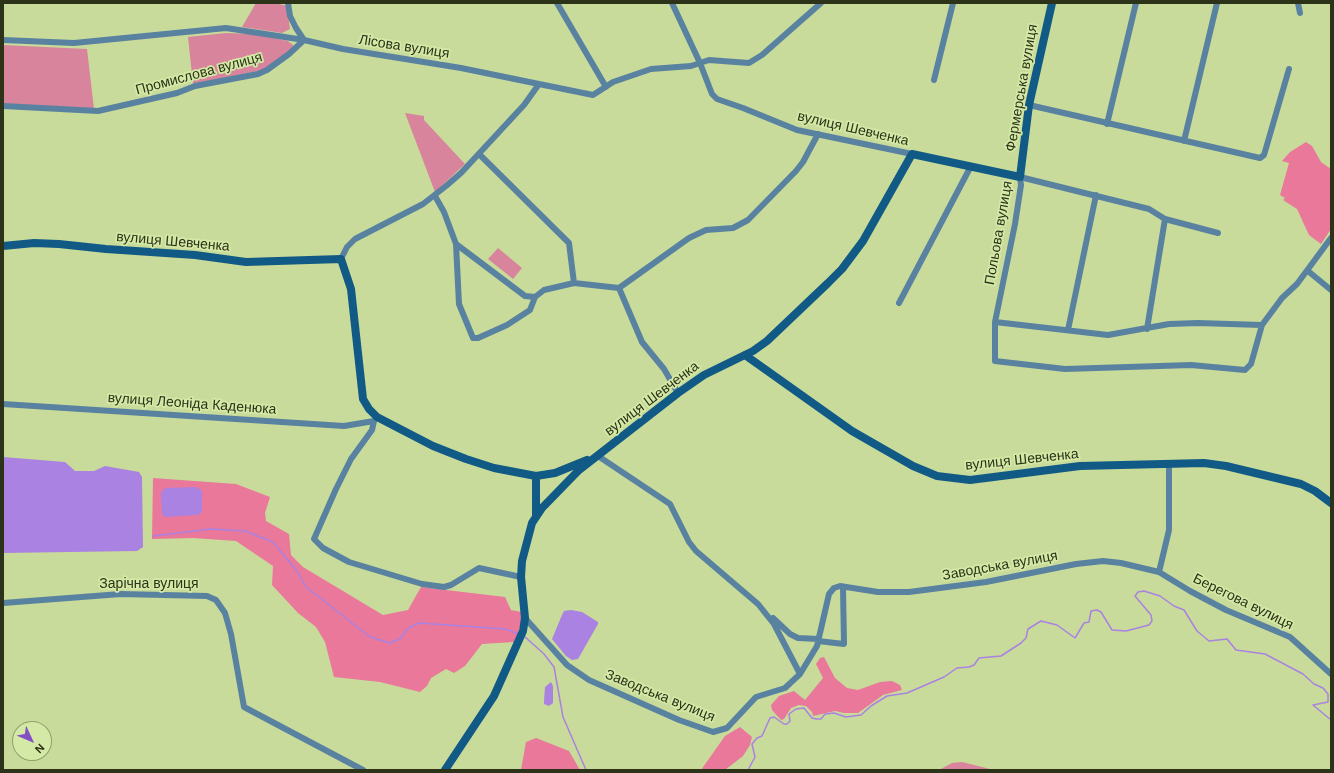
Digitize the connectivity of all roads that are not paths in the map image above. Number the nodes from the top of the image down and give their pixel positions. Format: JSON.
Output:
{"nodes":[{"id":1,"x":288,"y":3,"type":"edge"},
{"id":2,"x":557,"y":3,"type":"edge"},
{"id":3,"x":672,"y":3,"type":"edge"},
{"id":4,"x":821,"y":3,"type":"edge"},
{"id":5,"x":953,"y":3,"type":"edge"},
{"id":6,"x":1052,"y":3,"type":"edge"},
{"id":7,"x":1136,"y":3,"type":"edge"},
{"id":8,"x":1217,"y":3,"type":"edge"},
{"id":9,"x":1298,"y":3,"type":"edge"},
{"id":10,"x":1300,"y":13,"type":"dead end"},
{"id":11,"x":3,"y":40,"type":"edge"},
{"id":12,"x":304,"y":40,"type":"junction"},
{"id":13,"x":700,"y":63,"type":"junction"},
{"id":14,"x":1289,"y":69,"type":"dead end"},
{"id":15,"x":934,"y":80,"type":"dead end"},
{"id":16,"x":539,"y":84,"type":"junction"},
{"id":17,"x":606,"y":86,"type":"junction"},
{"id":18,"x":1029,"y":105,"type":"junction"},
{"id":19,"x":3,"y":106,"type":"edge"},
{"id":20,"x":1107,"y":124,"type":"junction"},
{"id":21,"x":818,"y":134,"type":"junction"},
{"id":22,"x":1184,"y":141,"type":"junction"},
{"id":23,"x":479,"y":154,"type":"junction"},
{"id":24,"x":912,"y":154,"type":"junction"},
{"id":25,"x":971,"y":166,"type":"junction"},
{"id":26,"x":1020,"y":177,"type":"junction"},
{"id":27,"x":1096,"y":195,"type":"junction"},
{"id":28,"x":434,"y":196,"type":"junction"},
{"id":29,"x":1165,"y":218,"type":"junction"},
{"id":30,"x":1218,"y":233,"type":"dead end"},
{"id":31,"x":1331,"y":238,"type":"edge"},
{"id":32,"x":456,"y":244,"type":"junction"},
{"id":33,"x":3,"y":246,"type":"edge"},
{"id":34,"x":341,"y":260,"type":"junction"},
{"id":35,"x":1308,"y":271,"type":"junction"},
{"id":36,"x":574,"y":283,"type":"junction"},
{"id":37,"x":619,"y":288,"type":"junction"},
{"id":38,"x":1331,"y":290,"type":"edge"},
{"id":39,"x":535,"y":297,"type":"junction"},
{"id":40,"x":899,"y":303,"type":"dead end"},
{"id":41,"x":995,"y":322,"type":"junction"},
{"id":42,"x":1262,"y":325,"type":"junction"},
{"id":43,"x":1147,"y":329,"type":"junction"},
{"id":44,"x":1068,"y":330,"type":"junction"},
{"id":45,"x":745,"y":355,"type":"junction"},
{"id":46,"x":678,"y":393,"type":"junction"},
{"id":47,"x":3,"y":404,"type":"edge"},
{"id":48,"x":375,"y":419,"type":"junction"},
{"id":49,"x":598,"y":456,"type":"junction"},
{"id":50,"x":1169,"y":464,"type":"junction"},
{"id":51,"x":536,"y":476,"type":"junction"},
{"id":52,"x":1331,"y":503,"type":"edge"},
{"id":53,"x":536,"y":516,"type":"junction"},
{"id":54,"x":1159,"y":572,"type":"junction"},
{"id":55,"x":521,"y":577,"type":"junction"},
{"id":56,"x":843,"y":587,"type":"junction"},
{"id":57,"x":3,"y":603,"type":"edge"},
{"id":58,"x":758,"y":604,"type":"junction"},
{"id":59,"x":525,"y":618,"type":"junction"},
{"id":60,"x":818,"y":640,"type":"junction"},
{"id":61,"x":800,"y":674,"type":"junction"},
{"id":62,"x":1331,"y":674,"type":"edge"},
{"id":63,"x":364,"y":770,"type":"edge"},
{"id":64,"x":445,"y":770,"type":"edge"}],
"edges":[{"from":1,"to":12,"type":"street"},
{"from":2,"to":17,"type":"street"},
{"from":3,"to":13,"type":"street","name":"вулиця Шевченка"},
{"from":4,"to":13,"type":"street","name":"Лісова вулиця"},
{"from":5,"to":15,"type":"street"},
{"from":6,"to":18,"type":"street","name":"Фермерська вулиця"},
{"from":7,"to":20,"type":"street"},
{"from":8,"to":22,"type":"street"},
{"from":9,"to":10,"type":"street"},
{"from":11,"to":12,"type":"street","name":"Промислова вулиця"},
{"from":12,"to":16,"type":"street","name":"Лісова вулиця"},
{"from":12,"to":19,"type":"street","name":"Промислова вулиця"},
{"from":13,"to":17,"type":"street","name":"Лісова вулиця"},
{"from":13,"to":21,"type":"street","name":"вулиця Шевченка"},
{"from":14,"to":22,"type":"street"},
{"from":16,"to":17,"type":"street","name":"Лісова вулиця"},
{"from":16,"to":23,"type":"street"},
{"from":18,"to":20,"type":"street"},
{"from":18,"to":26,"type":"street","name":"Фермерська вулиця"},
{"from":20,"to":22,"type":"street"},
{"from":21,"to":24,"type":"street","name":"вулиця Шевченка"},
{"from":21,"to":37,"type":"street"},
{"from":23,"to":28,"type":"street"},
{"from":23,"to":36,"type":"street"},
{"from":24,"to":25,"type":"street"},
{"from":24,"to":45,"type":"street","name":"вулиця Шевченка"},
{"from":25,"to":26,"type":"street"},
{"from":25,"to":40,"type":"street"},
{"from":26,"to":27,"type":"street","name":"Польова вулиця"},
{"from":26,"to":41,"type":"street","name":"Польова вулиця"},
{"from":27,"to":29,"type":"street","name":"Польова вулиця"},
{"from":27,"to":44,"type":"street"},
{"from":28,"to":32,"type":"street"},
{"from":28,"to":34,"type":"street"},
{"from":29,"to":30,"type":"street","name":"Польова вулиця"},
{"from":29,"to":43,"type":"street"},
{"from":31,"to":35,"type":"street"},
{"from":32,"to":39,"type":"street"},
{"from":32,"to":39,"type":"street"},
{"from":33,"to":34,"type":"street","name":"вулиця Шевченка"},
{"from":34,"to":48,"type":"street","name":"вулиця Шевченка"},
{"from":35,"to":38,"type":"street"},
{"from":35,"to":42,"type":"street"},
{"from":36,"to":37,"type":"street"},
{"from":36,"to":39,"type":"street"},
{"from":37,"to":46,"type":"street"},
{"from":41,"to":42,"type":"street","name":"Польова вулиця"},
{"from":41,"to":44,"type":"street"},
{"from":42,"to":43,"type":"street"},
{"from":43,"to":44,"type":"street"},
{"from":45,"to":46,"type":"street","name":"вулиця Шевченка"},
{"from":45,"to":50,"type":"street","name":"вулиця Шевченка"},
{"from":46,"to":49,"type":"street","name":"вулиця Шевченка"},
{"from":47,"to":48,"type":"street","name":"вулиця Леоніда Каденюка"},
{"from":48,"to":51,"type":"street","name":"вулиця Шевченка"},
{"from":48,"to":55,"type":"street"},
{"from":49,"to":51,"type":"street","name":"вулиця Шевченка"},
{"from":49,"to":53,"type":"street","name":"вулиця Шевченка"},
{"from":49,"to":58,"type":"street","name":"вулиця Шевченка"},
{"from":50,"to":52,"type":"street","name":"вулиця Шевченка"},
{"from":50,"to":54,"type":"street"},
{"from":51,"to":53,"type":"street","name":"вулиця Шевченка"},
{"from":53,"to":55,"type":"street","name":"вулиця Шевченка"},
{"from":54,"to":56,"type":"street","name":"Заводська вулиця"},
{"from":54,"to":62,"type":"street","name":"Берегова вулиця"},
{"from":55,"to":59,"type":"street","name":"вулиця Шевченка"},
{"from":56,"to":60,"type":"street","name":"Заводська вулиця"},
{"from":56,"to":60,"type":"street"},
{"from":57,"to":63,"type":"street","name":"Зарічна вулиця"},
{"from":58,"to":60,"type":"street","name":"вулиця Шевченка"},
{"from":58,"to":61,"type":"street","name":"вулиця Шевченка"},
{"from":59,"to":61,"type":"street","name":"Заводська вулиця"},
{"from":59,"to":64,"type":"street","name":"вулиця Шевченка"},
{"from":60,"to":61,"type":"street","name":"Заводська вулиця"}]}
